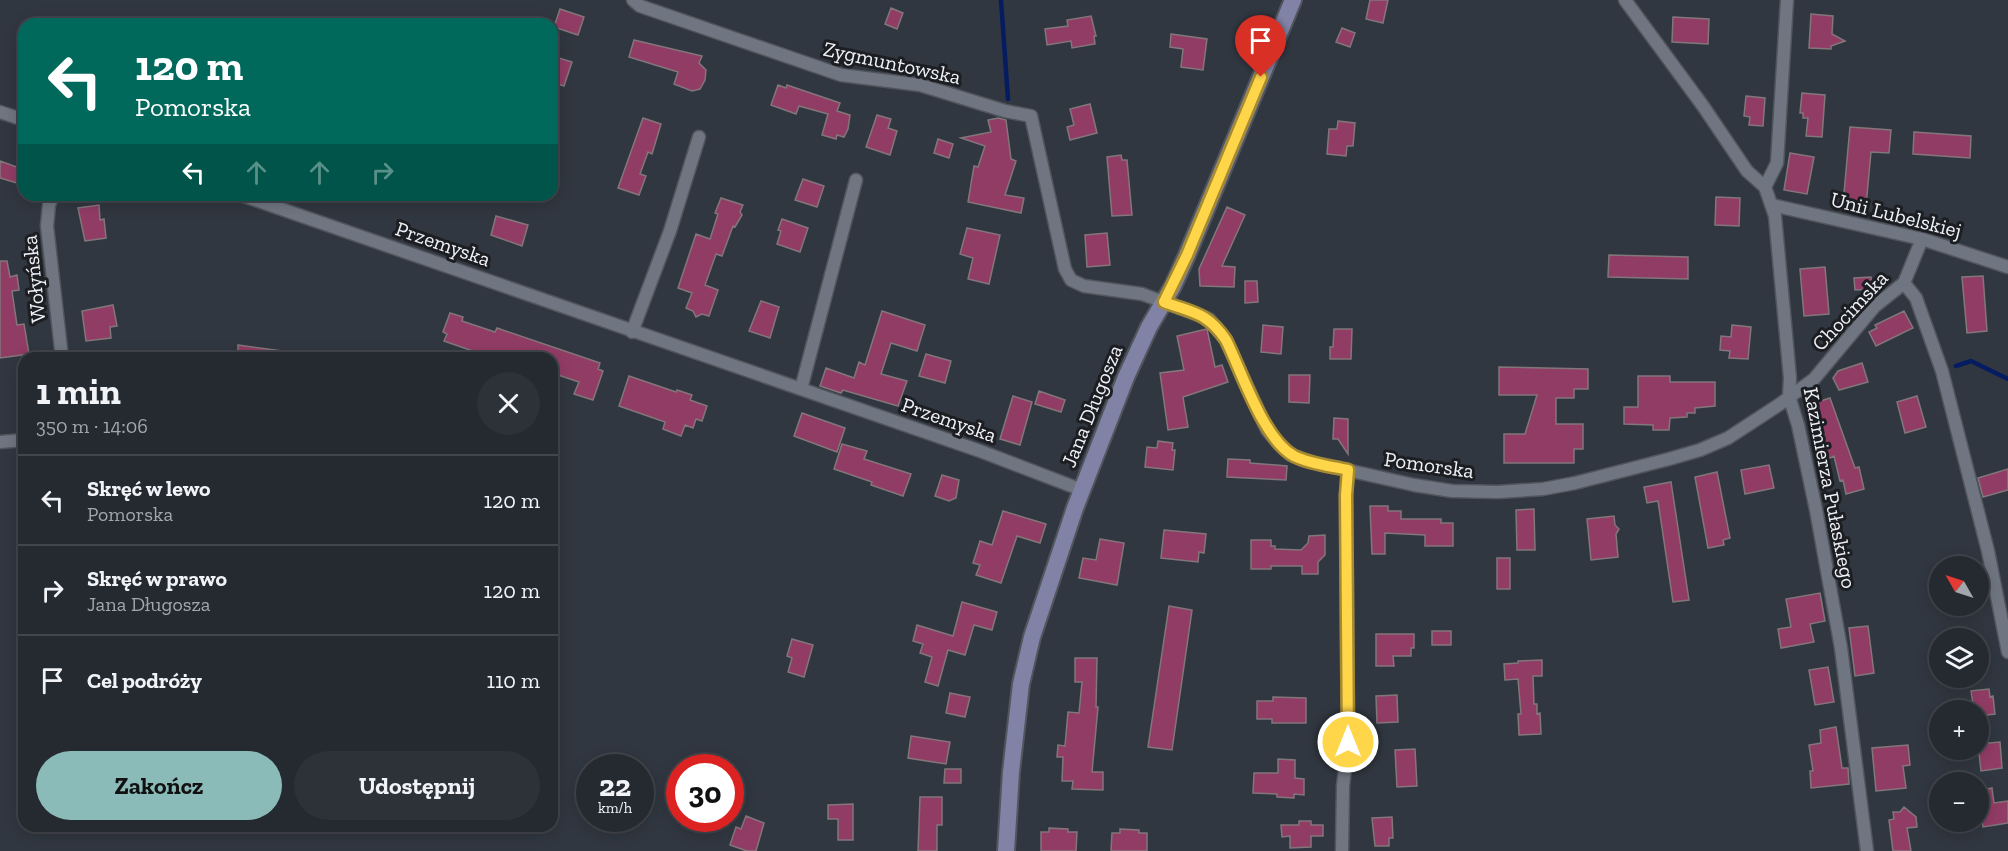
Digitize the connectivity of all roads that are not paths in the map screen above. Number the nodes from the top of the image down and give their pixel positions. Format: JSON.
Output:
{"nodes":[{"id":1,"x":633,"y":0,"type":"edge"},
{"id":2,"x":1293,"y":0,"type":"edge"},
{"id":3,"x":1625,"y":0,"type":"edge"},
{"id":4,"x":1787,"y":0,"type":"edge"},
{"id":5,"x":0,"y":112,"type":"edge"},
{"id":6,"x":18,"y":118,"type":"edge"},
{"id":7,"x":699,"y":137,"type":"dead end"},
{"id":8,"x":856,"y":180,"type":"dead end"},
{"id":9,"x":1765,"y":187,"type":"junction"},
{"id":10,"x":51,"y":201,"type":"edge"},
{"id":11,"x":258,"y":201,"type":"edge"},
{"id":12,"x":1772,"y":205,"type":"junction"},
{"id":13,"x":1922,"y":239,"type":"junction"},
{"id":14,"x":2008,"y":267,"type":"edge"},
{"id":15,"x":1904,"y":283,"type":"junction"},
{"id":16,"x":1164,"y":302,"type":"junction"},
{"id":17,"x":632,"y":332,"type":"junction"},
{"id":18,"x":61,"y":352,"type":"edge"},
{"id":19,"x":801,"y":389,"type":"junction"},
{"id":20,"x":1789,"y":396,"type":"junction"},
{"id":21,"x":18,"y":440,"type":"edge"},
{"id":22,"x":0,"y":442,"type":"edge"},
{"id":23,"x":1348,"y":470,"type":"junction"},
{"id":24,"x":1082,"y":490,"type":"junction"},
{"id":25,"x":2008,"y":652,"type":"edge"},
{"id":26,"x":1006,"y":851,"type":"edge"},
{"id":27,"x":1342,"y":851,"type":"edge"},
{"id":28,"x":1867,"y":851,"type":"edge"}],
"edges":[{"from":1,"to":16,"type":"street","name":"Zygmuntowska"},
{"from":2,"to":16,"type":"street","name":"Jana Długosza"},
{"from":3,"to":9,"type":"street","name":"Kazimierza Pułaskiego"},
{"from":4,"to":9,"type":"street"},
{"from":5,"to":6,"type":"street"},
{"from":7,"to":17,"type":"street"},
{"from":8,"to":19,"type":"street"},
{"from":9,"to":12,"type":"street","name":"Kazimierza Pułaskiego"},
{"from":10,"to":18,"type":"street","name":"Wołyńska"},
{"from":11,"to":17,"type":"street","name":"Przemyska"},
{"from":12,"to":13,"type":"street","name":"Unii Lubelskiej"},
{"from":12,"to":20,"type":"street","name":"Kazimierza Pułaskiego"},
{"from":13,"to":14,"type":"street","name":"Unii Lubelskiej"},
{"from":13,"to":15,"type":"street","name":"Chocimska"},
{"from":15,"to":20,"type":"street","name":"Chocimska"},
{"from":15,"to":25,"type":"street"},
{"from":16,"to":23,"type":"street","name":"Pomorska"},
{"from":16,"to":24,"type":"street","name":"Jana Długosza"},
{"from":17,"to":19,"type":"street","name":"Przemyska"},
{"from":19,"to":24,"type":"street","name":"Przemyska"},
{"from":20,"to":23,"type":"street","name":"Pomorska"},
{"from":20,"to":28,"type":"street","name":"Kazimierza Pułaskiego"},
{"from":21,"to":22,"type":"street"},
{"from":23,"to":27,"type":"street"},
{"from":24,"to":26,"type":"street","name":"Jana Długosza"}]}
